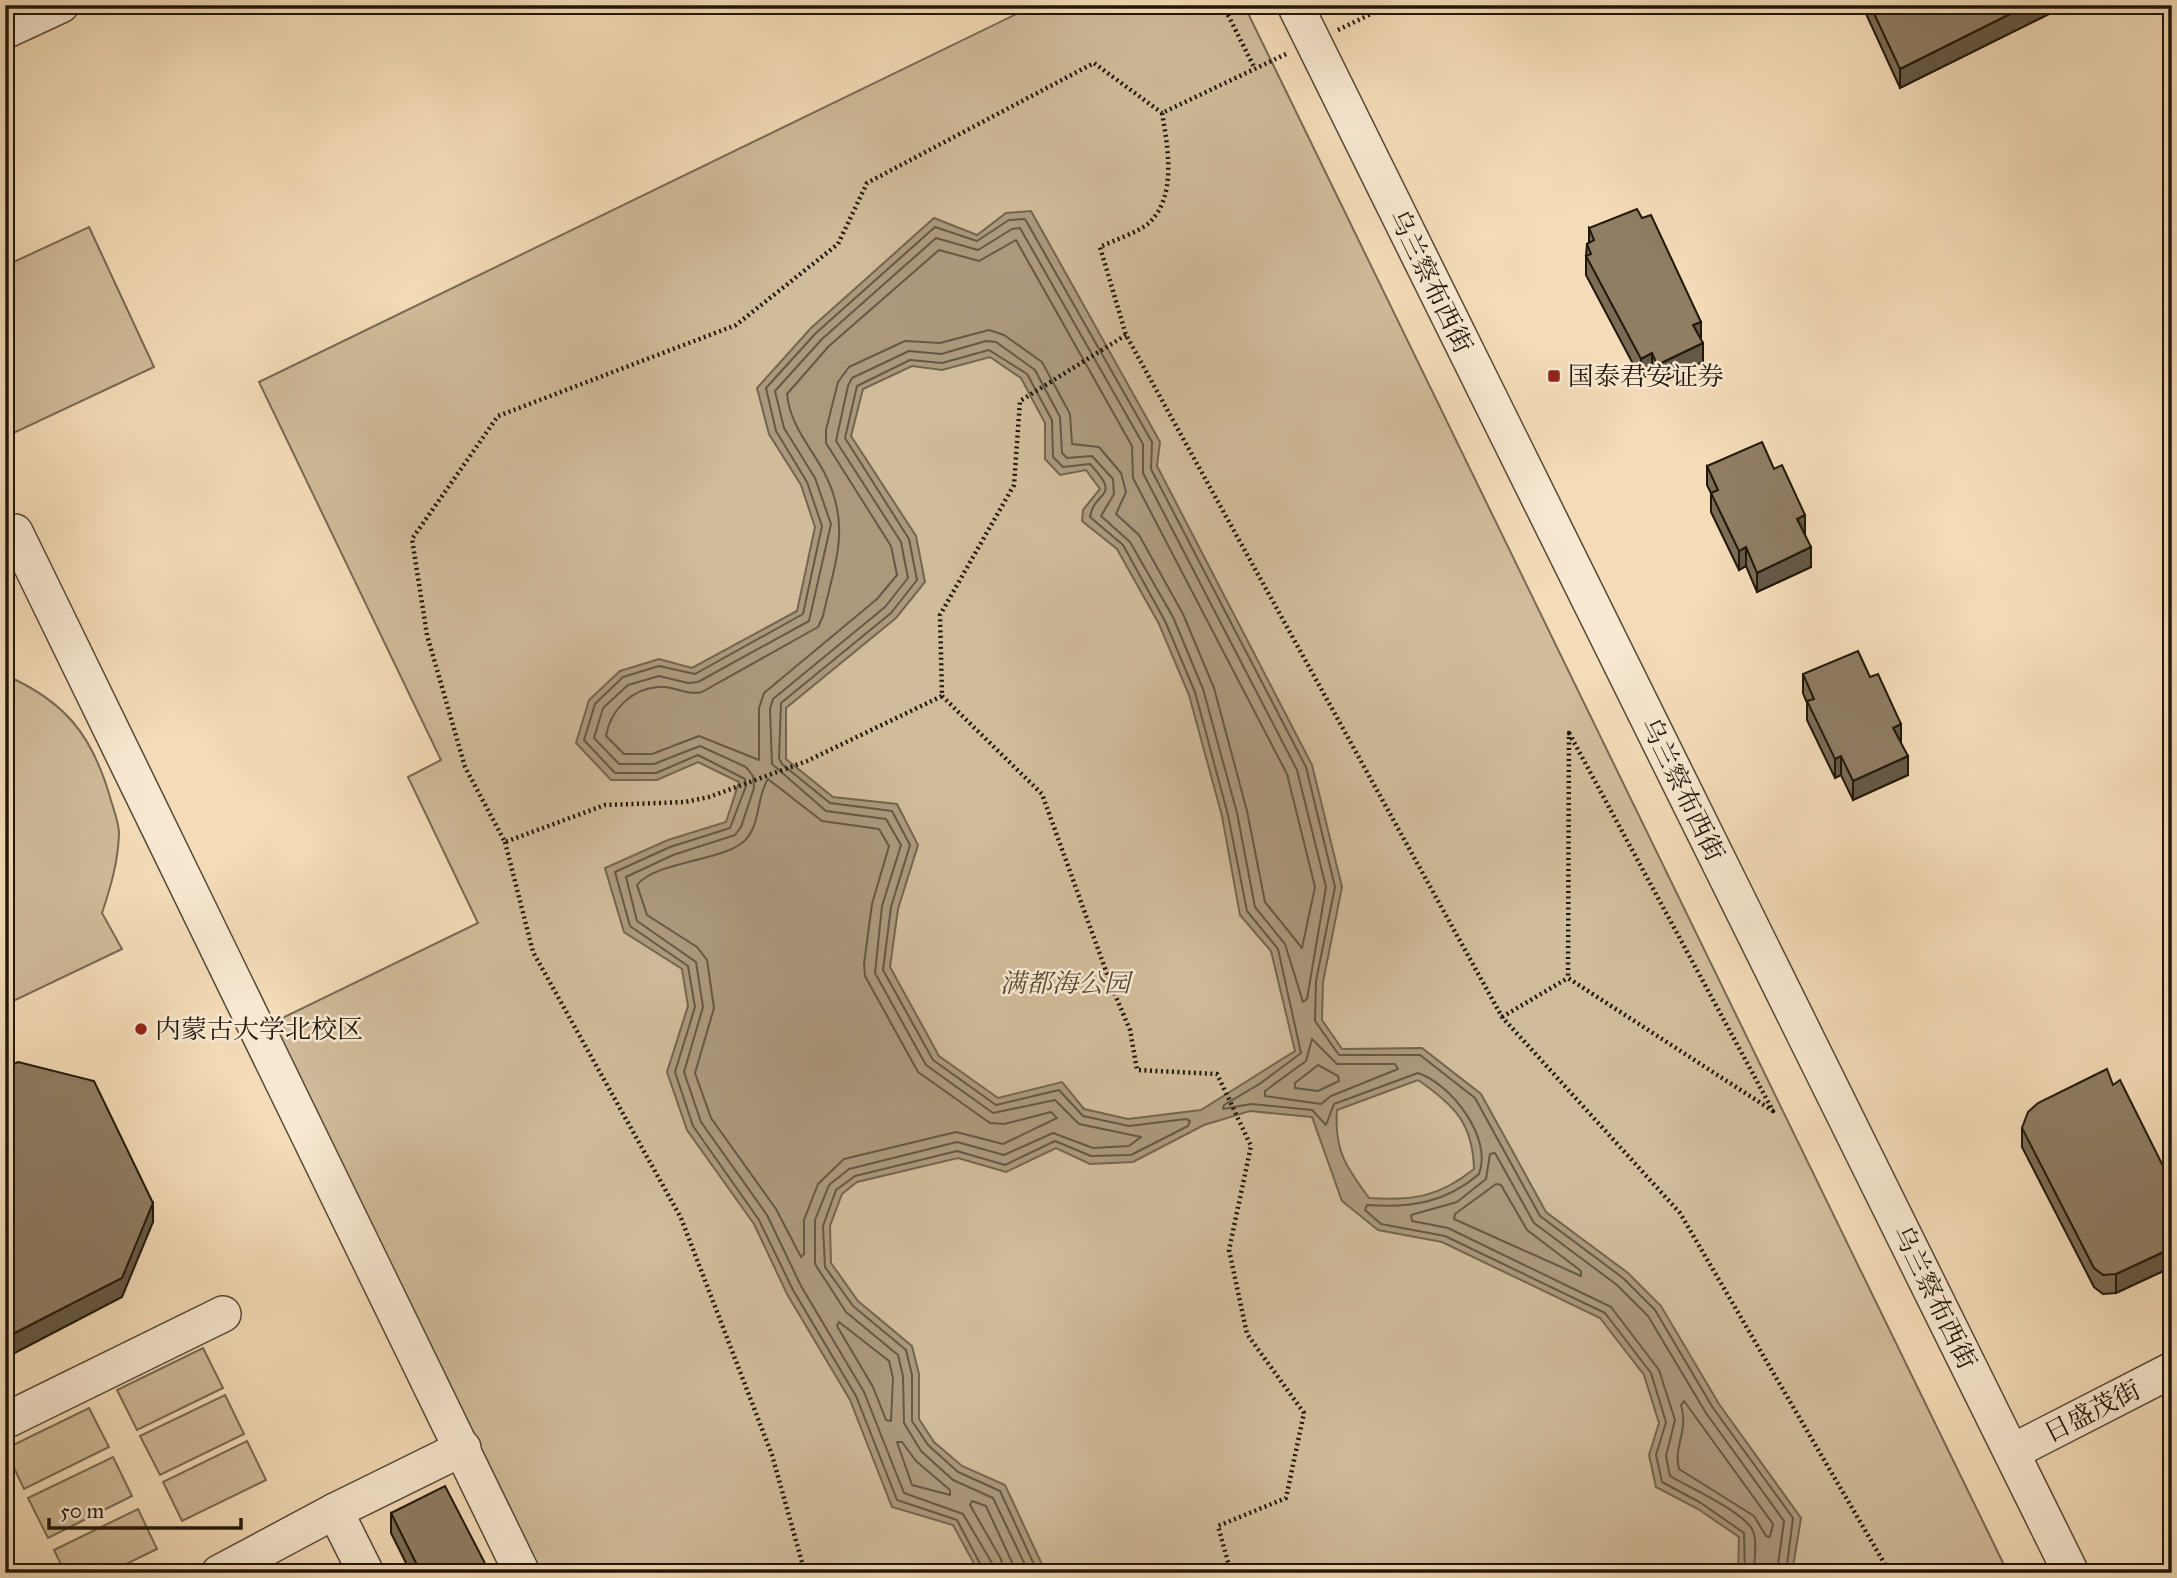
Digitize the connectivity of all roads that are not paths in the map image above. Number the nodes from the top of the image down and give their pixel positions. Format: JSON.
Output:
{"nodes":[{"id":1,"x":61,"y":5,"type":"edge"},
{"id":2,"x":1295,"y":5,"type":"edge"},
{"id":3,"x":5,"y":31,"type":"edge"},
{"id":4,"x":5,"y":537,"type":"edge"},
{"id":5,"x":223,"y":1314,"type":"dead end"},
{"id":6,"x":2172,"y":1370,"type":"edge"},
{"id":7,"x":5,"y":1421,"type":"edge"},
{"id":8,"x":463,"y":1448,"type":"junction"},
{"id":9,"x":2012,"y":1452,"type":"junction"},
{"id":10,"x":335,"y":1511,"type":"junction"},
{"id":11,"x":219,"y":1573,"type":"edge"},
{"id":12,"x":366,"y":1573,"type":"edge"},
{"id":13,"x":522,"y":1573,"type":"edge"},
{"id":14,"x":2071,"y":1573,"type":"edge"}],
"edges":[{"from":1,"to":3,"type":"street"},
{"from":2,"to":9,"type":"street","name":"乌兰察布西街"},
{"from":4,"to":8,"type":"street"},
{"from":5,"to":7,"type":"street"},
{"from":6,"to":9,"type":"street","name":"日盛茂街"},
{"from":8,"to":10,"type":"street"},
{"from":8,"to":13,"type":"street"},
{"from":9,"to":14,"type":"street","name":"乌兰察布西街"},
{"from":10,"to":11,"type":"street"},
{"from":10,"to":12,"type":"street"}]}
